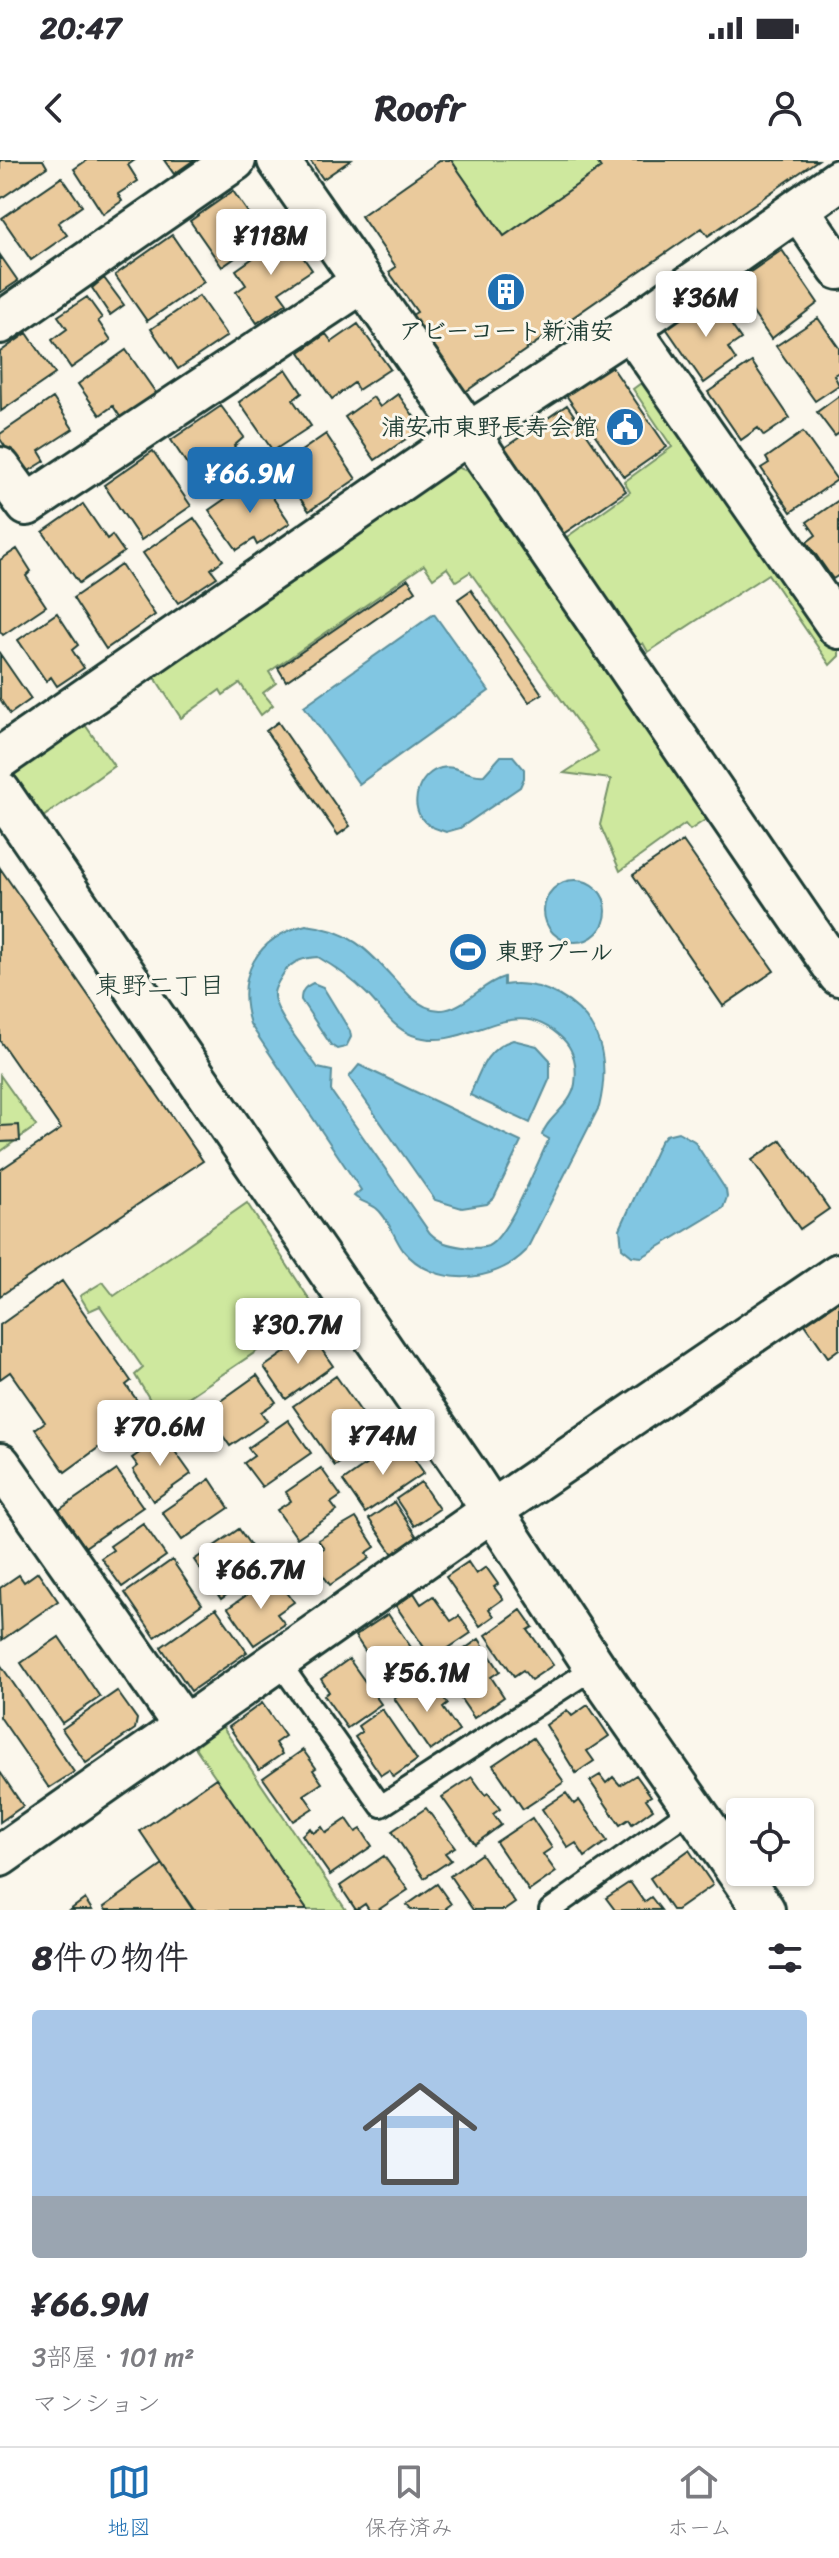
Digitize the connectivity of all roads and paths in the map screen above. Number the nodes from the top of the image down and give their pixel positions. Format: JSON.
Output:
{"nodes":[{"id":1,"x":235,"y":160,"type":"edge"},
{"id":2,"x":278,"y":160,"type":"edge"},
{"id":3,"x":839,"y":180,"type":"edge"},
{"id":4,"x":799,"y":210,"type":"junction"},
{"id":5,"x":839,"y":269,"type":"edge"},
{"id":6,"x":361,"y":283,"type":"junction"},
{"id":7,"x":0,"y":323,"type":"edge"},
{"id":8,"x":630,"y":328,"type":"junction"},
{"id":9,"x":469,"y":433,"type":"junction"},
{"id":10,"x":0,"y":468,"type":"edge"},
{"id":11,"x":839,"y":628,"type":"edge"},
{"id":12,"x":0,"y":758,"type":"edge"},
{"id":13,"x":0,"y":792,"type":"edge"},
{"id":14,"x":839,"y":975,"type":"edge"},
{"id":15,"x":839,"y":1274,"type":"edge"},
{"id":16,"x":0,"y":1464,"type":"edge"},
{"id":17,"x":493,"y":1510,"type":"junction"},
{"id":18,"x":279,"y":1662,"type":"junction"},
{"id":19,"x":595,"y":1667,"type":"junction"},
{"id":20,"x":184,"y":1726,"type":"junction"},
{"id":21,"x":693,"y":1808,"type":"junction"},
{"id":22,"x":0,"y":1856,"type":"edge"},
{"id":23,"x":550,"y":1910,"type":"edge"},
{"id":24,"x":764,"y":1910,"type":"edge"}],
"edges":[{"from":1,"to":7,"type":"street"},
{"from":2,"to":6,"type":"street"},
{"from":3,"to":4,"type":"street"},
{"from":4,"to":5,"type":"street"},
{"from":4,"to":8,"type":"street"},
{"from":6,"to":9,"type":"street"},
{"from":6,"to":10,"type":"street"},
{"from":8,"to":9,"type":"street"},
{"from":8,"to":11,"type":"street"},
{"from":9,"to":12,"type":"street"},
{"from":9,"to":14,"type":"street"},
{"from":13,"to":17,"type":"street"},
{"from":15,"to":17,"type":"street"},
{"from":16,"to":20,"type":"street"},
{"from":17,"to":18,"type":"street"},
{"from":17,"to":19,"type":"street"},
{"from":18,"to":19,"type":"lane"},
{"from":18,"to":20,"type":"street"},
{"from":19,"to":21,"type":"street"},
{"from":20,"to":22,"type":"street"},
{"from":21,"to":23,"type":"lane"},
{"from":21,"to":24,"type":"street"}]}
